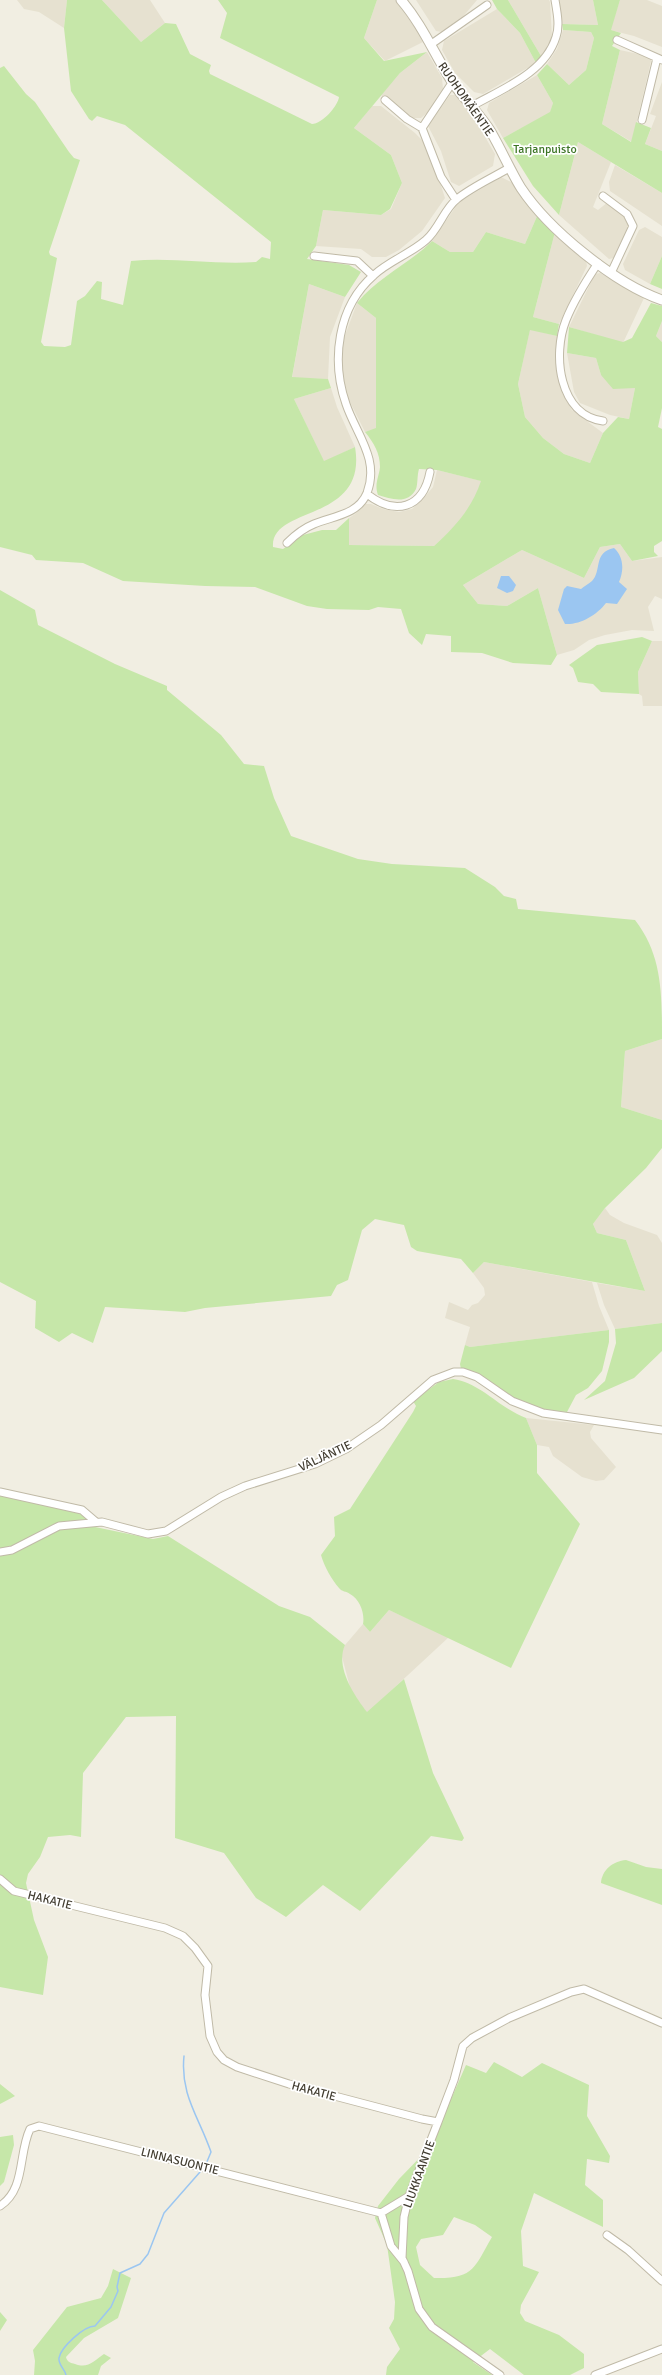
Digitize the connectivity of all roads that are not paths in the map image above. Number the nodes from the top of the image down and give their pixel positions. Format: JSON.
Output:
{"nodes":[{"id":1,"x":401,"y":0,"type":"edge"},
{"id":2,"x":555,"y":0,"type":"edge"},
{"id":3,"x":487,"y":5,"type":"dead end"},
{"id":4,"x":616,"y":40,"type":"dead end"},
{"id":5,"x":430,"y":45,"type":"junction"},
{"id":6,"x":659,"y":59,"type":"edge"},
{"id":7,"x":452,"y":83,"type":"junction"},
{"id":8,"x":385,"y":100,"type":"dead end"},
{"id":9,"x":472,"y":106,"type":"junction"},
{"id":10,"x":642,"y":120,"type":"dead end"},
{"id":11,"x":422,"y":128,"type":"junction"},
{"id":12,"x":509,"y":168,"type":"junction"},
{"id":13,"x":603,"y":196,"type":"dead end"},
{"id":14,"x":456,"y":200,"type":"junction"},
{"id":15,"x":314,"y":256,"type":"dead end"},
{"id":16,"x":598,"y":263,"type":"junction"},
{"id":17,"x":611,"y":273,"type":"junction"},
{"id":18,"x":373,"y":276,"type":"junction"},
{"id":19,"x":662,"y":300,"type":"edge"},
{"id":20,"x":603,"y":421,"type":"dead end"},
{"id":21,"x":430,"y":472,"type":"dead end"},
{"id":22,"x":367,"y":494,"type":"junction"},
{"id":23,"x":287,"y":543,"type":"dead end"},
{"id":24,"x":662,"y":1430,"type":"edge"},
{"id":25,"x":0,"y":1492,"type":"edge"},
{"id":26,"x":96,"y":1522,"type":"junction"},
{"id":27,"x":0,"y":1552,"type":"edge"},
{"id":28,"x":0,"y":1879,"type":"edge"},
{"id":29,"x":662,"y":2023,"type":"edge"},
{"id":30,"x":438,"y":2122,"type":"junction"},
{"id":31,"x":409,"y":2196,"type":"junction"},
{"id":32,"x":0,"y":2206,"type":"edge"},
{"id":33,"x":381,"y":2213,"type":"junction"},
{"id":34,"x":607,"y":2235,"type":"dead end"},
{"id":35,"x":404,"y":2262,"type":"junction"},
{"id":36,"x":662,"y":2281,"type":"edge"},
{"id":37,"x":662,"y":2349,"type":"edge"},
{"id":38,"x":500,"y":2375,"type":"edge"},
{"id":39,"x":595,"y":2375,"type":"edge"}],
"edges":[{"from":1,"to":5,"type":"street","name":"RUOHOMÄENTIE"},
{"from":2,"to":9,"type":"street"},
{"from":3,"to":5,"type":"street"},
{"from":4,"to":6,"type":"street"},
{"from":5,"to":7,"type":"street","name":"RUOHOMÄENTIE"},
{"from":6,"to":10,"type":"street"},
{"from":7,"to":9,"type":"street","name":"RUOHOMÄENTIE"},
{"from":7,"to":11,"type":"street"},
{"from":8,"to":11,"type":"street"},
{"from":9,"to":12,"type":"street","name":"RUOHOMÄENTIE"},
{"from":11,"to":14,"type":"street"},
{"from":12,"to":14,"type":"street"},
{"from":12,"to":16,"type":"street","name":"RUOHOMÄENTIE"},
{"from":13,"to":17,"type":"street"},
{"from":14,"to":18,"type":"street"},
{"from":15,"to":18,"type":"street"},
{"from":16,"to":17,"type":"street","name":"RUOHOMÄENTIE"},
{"from":16,"to":20,"type":"street"},
{"from":17,"to":19,"type":"street","name":"RUOHOMÄENTIE"},
{"from":18,"to":22,"type":"street"},
{"from":21,"to":22,"type":"street"},
{"from":22,"to":23,"type":"street"},
{"from":24,"to":26,"type":"street","name":"VÄLJÄNTIE"},
{"from":25,"to":26,"type":"street"},
{"from":26,"to":27,"type":"street","name":"VÄLJÄNTIE"},
{"from":28,"to":30,"type":"street","name":"HAKATIE"},
{"from":29,"to":30,"type":"street"},
{"from":30,"to":31,"type":"street","name":"LIUKKAANTIE"},
{"from":31,"to":33,"type":"street"},
{"from":31,"to":35,"type":"street","name":"LIUKKAANTIE"},
{"from":32,"to":33,"type":"street","name":"LINNASUONTIE"},
{"from":33,"to":35,"type":"street"},
{"from":34,"to":36,"type":"street"},
{"from":35,"to":38,"type":"street","name":"LIUKKAANTIE"},
{"from":37,"to":39,"type":"street"}]}
